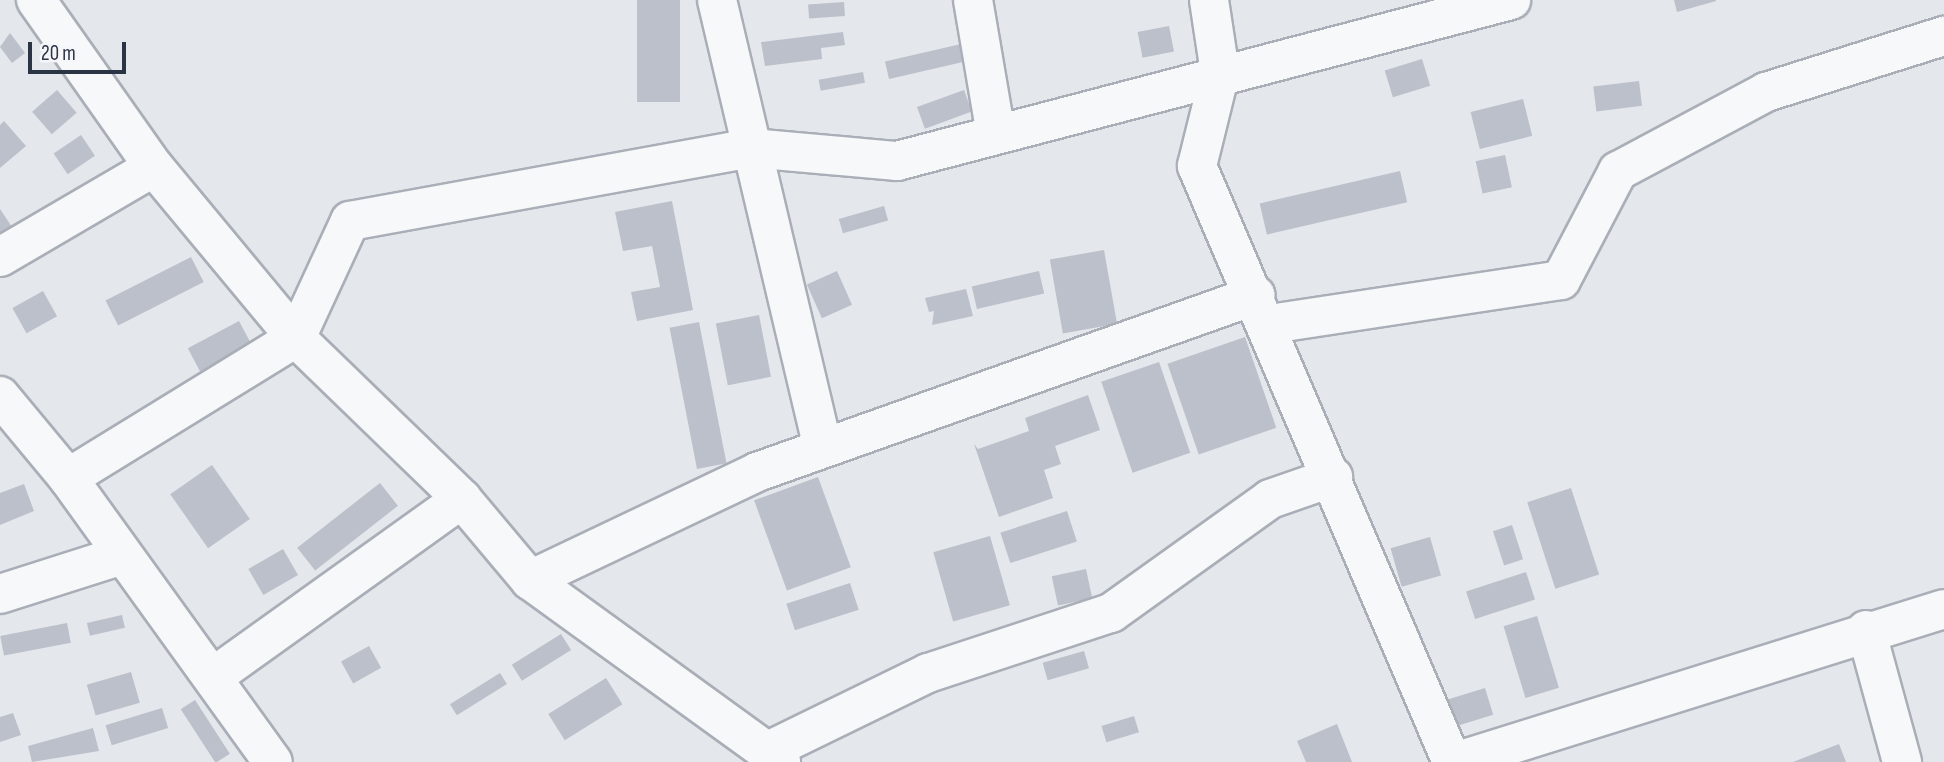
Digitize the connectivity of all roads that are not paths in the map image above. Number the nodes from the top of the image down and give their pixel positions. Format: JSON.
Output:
{"nodes":[{"id":1,"x":36,"y":0,"type":"edge"},
{"id":2,"x":717,"y":0,"type":"edge"},
{"id":3,"x":973,"y":0,"type":"edge"},
{"id":4,"x":1209,"y":0,"type":"edge"},
{"id":5,"x":1511,"y":0,"type":"edge"},
{"id":6,"x":1944,"y":36,"type":"edge"},
{"id":7,"x":1220,"y":73,"type":"junction"},
{"id":8,"x":996,"y":134,"type":"junction"},
{"id":9,"x":751,"y":148,"type":"junction"},
{"id":10,"x":154,"y":167,"type":"junction"},
{"id":11,"x":0,"y":257,"type":"edge"},
{"id":12,"x":1263,"y":309,"type":"junction"},
{"id":13,"x":296,"y":338,"type":"junction"},
{"id":14,"x":0,"y":396,"type":"edge"},
{"id":15,"x":823,"y":448,"type":"junction"},
{"id":16,"x":1334,"y":477,"type":"junction"},
{"id":17,"x":68,"y":478,"type":"junction"},
{"id":18,"x":462,"y":499,"type":"junction"},
{"id":19,"x":122,"y":555,"type":"junction"},
{"id":20,"x":530,"y":580,"type":"junction"},
{"id":21,"x":0,"y":594,"type":"edge"},
{"id":22,"x":1944,"y":609,"type":"edge"},
{"id":23,"x":1866,"y":630,"type":"junction"},
{"id":24,"x":213,"y":677,"type":"junction"},
{"id":25,"x":775,"y":756,"type":"edge"},
{"id":26,"x":273,"y":762,"type":"edge"},
{"id":27,"x":1454,"y":762,"type":"edge"},
{"id":28,"x":1902,"y":762,"type":"edge"}],
"edges":[{"from":1,"to":10,"type":"street"},
{"from":2,"to":9,"type":"street"},
{"from":3,"to":8,"type":"street"},
{"from":4,"to":7,"type":"street"},
{"from":5,"to":7,"type":"street"},
{"from":6,"to":12,"type":"street"},
{"from":7,"to":8,"type":"street"},
{"from":7,"to":12,"type":"street"},
{"from":8,"to":9,"type":"street"},
{"from":9,"to":13,"type":"street"},
{"from":9,"to":15,"type":"street"},
{"from":10,"to":11,"type":"street"},
{"from":10,"to":13,"type":"street"},
{"from":12,"to":15,"type":"street"},
{"from":12,"to":16,"type":"street"},
{"from":13,"to":17,"type":"street"},
{"from":13,"to":18,"type":"street"},
{"from":14,"to":17,"type":"street"},
{"from":15,"to":20,"type":"street"},
{"from":16,"to":25,"type":"street"},
{"from":16,"to":27,"type":"street"},
{"from":17,"to":19,"type":"street"},
{"from":18,"to":20,"type":"street"},
{"from":18,"to":24,"type":"street"},
{"from":19,"to":21,"type":"street"},
{"from":19,"to":24,"type":"street"},
{"from":20,"to":25,"type":"street"},
{"from":22,"to":23,"type":"street"},
{"from":23,"to":27,"type":"street"},
{"from":23,"to":28,"type":"street"},
{"from":24,"to":26,"type":"street"}]}
